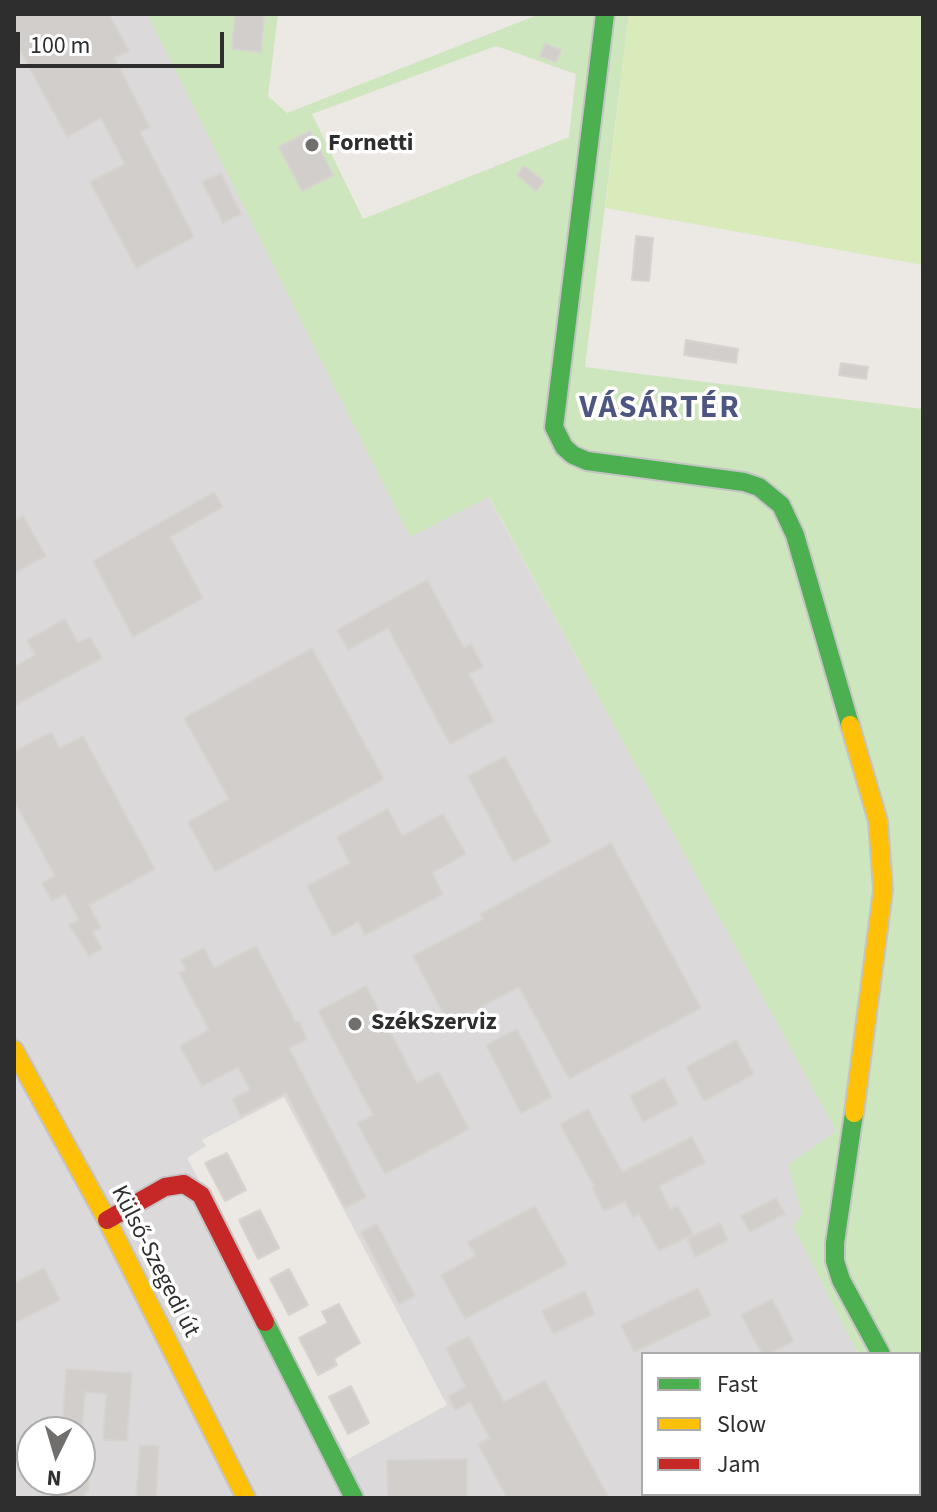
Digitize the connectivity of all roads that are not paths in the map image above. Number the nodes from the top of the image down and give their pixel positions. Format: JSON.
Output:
{"nodes":[{"id":1,"x":605,"y":14,"type":"edge"},
{"id":2,"x":14,"y":1050,"type":"edge"},
{"id":3,"x":107,"y":1220,"type":"junction"},
{"id":4,"x":880,"y":1352,"type":"edge"},
{"id":5,"x":246,"y":1498,"type":"edge"},
{"id":6,"x":354,"y":1498,"type":"edge"}],
"edges":[{"from":1,"to":4,"type":"street"},
{"from":2,"to":3,"type":"street","name":"Külső-Szegedi út"},
{"from":3,"to":5,"type":"street","name":"Külső-Szegedi út"},
{"from":3,"to":6,"type":"street"}]}
